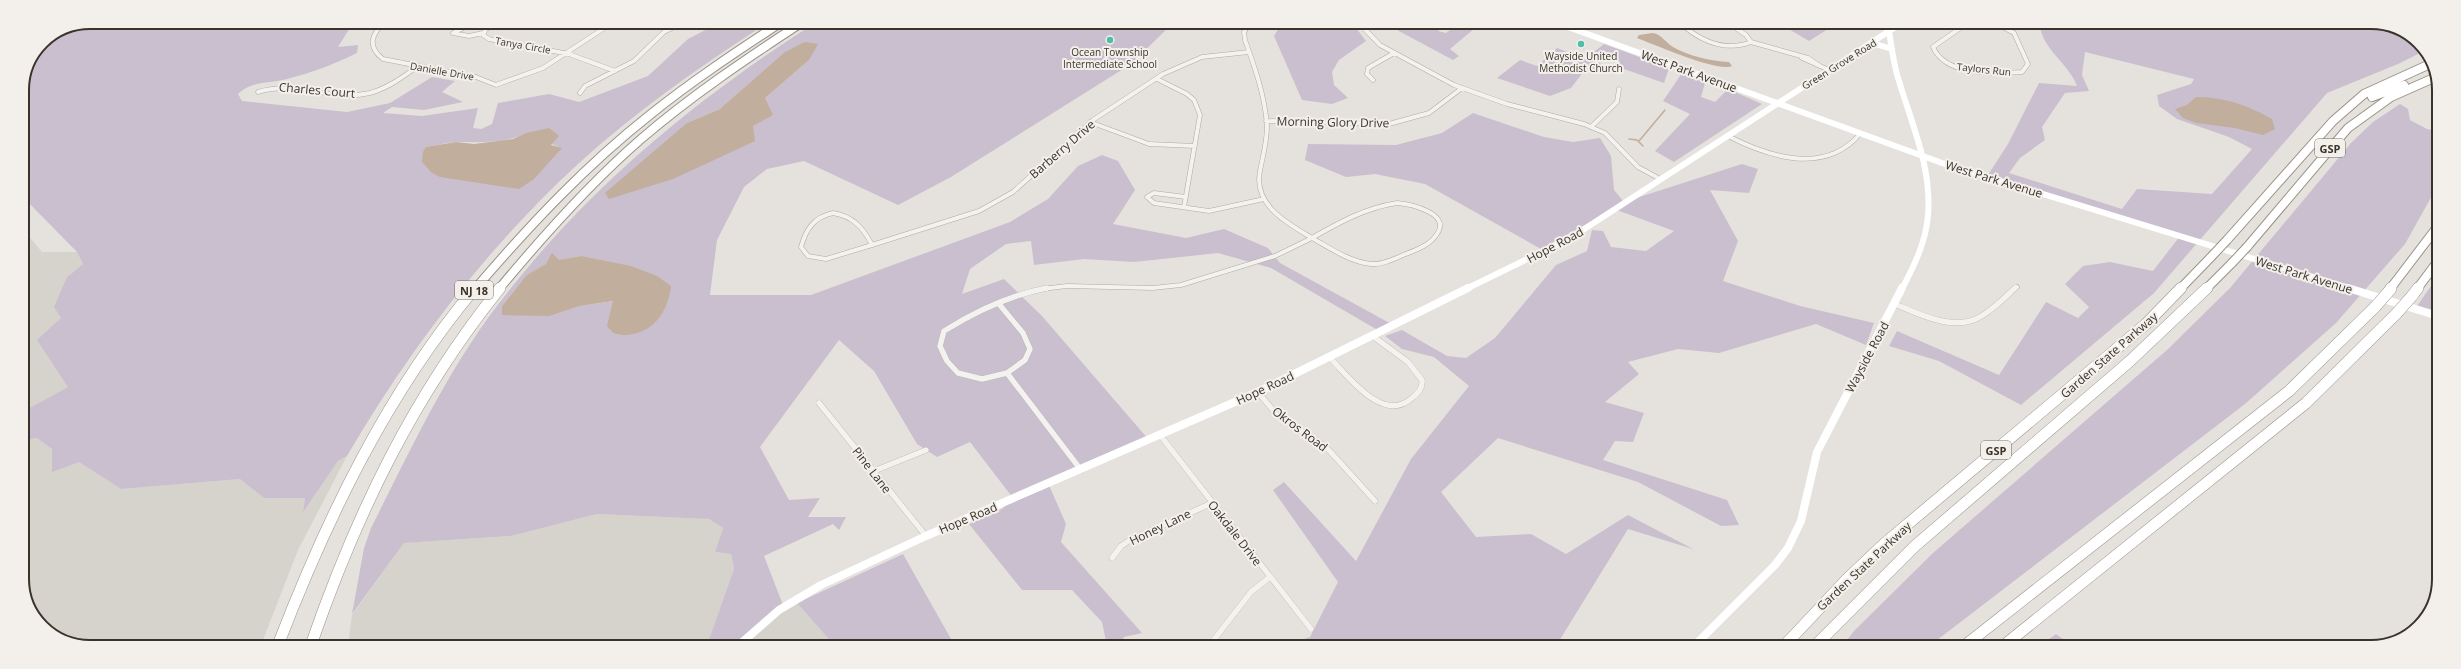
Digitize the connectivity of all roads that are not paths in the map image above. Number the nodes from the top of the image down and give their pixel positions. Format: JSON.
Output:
{"nodes":[{"id":1,"x":379,"y":29,"type":"edge"},
{"id":2,"x":457,"y":29,"type":"edge"},
{"id":3,"x":486,"y":29,"type":"edge"},
{"id":4,"x":601,"y":29,"type":"edge"},
{"id":5,"x":670,"y":29,"type":"edge"},
{"id":6,"x":771,"y":29,"type":"edge"},
{"id":7,"x":792,"y":29,"type":"edge"},
{"id":8,"x":1246,"y":29,"type":"edge"},
{"id":9,"x":1364,"y":29,"type":"edge"},
{"id":10,"x":1574,"y":29,"type":"edge"},
{"id":11,"x":1687,"y":29,"type":"edge"},
{"id":12,"x":1737,"y":29,"type":"edge"},
{"id":13,"x":1889,"y":29,"type":"edge"},
{"id":14,"x":1893,"y":29,"type":"edge"},
{"id":15,"x":1959,"y":29,"type":"edge"},
{"id":16,"x":2006,"y":29,"type":"edge"},
{"id":17,"x":1889,"y":32,"type":"junction"},
{"id":18,"x":483,"y":33,"type":"junction"},
{"id":19,"x":1751,"y":42,"type":"junction"},
{"id":20,"x":1872,"y":43,"type":"junction"},
{"id":21,"x":1892,"y":50,"type":"junction"},
{"id":22,"x":1249,"y":52,"type":"junction"},
{"id":23,"x":565,"y":53,"type":"junction"},
{"id":24,"x":1394,"y":53,"type":"junction"},
{"id":25,"x":418,"y":66,"type":"junction"},
{"id":26,"x":2426,"y":66,"type":"edge"},
{"id":27,"x":1829,"y":70,"type":"junction"},
{"id":28,"x":616,"y":71,"type":"junction"},
{"id":29,"x":2431,"y":77,"type":"edge"},
{"id":30,"x":2431,"y":78,"type":"edge"},
{"id":31,"x":1157,"y":79,"type":"junction"},
{"id":32,"x":1373,"y":80,"type":"dead end"},
{"id":33,"x":1462,"y":88,"type":"junction"},
{"id":34,"x":1619,"y":89,"type":"dead end"},
{"id":35,"x":258,"y":92,"type":"dead end"},
{"id":36,"x":580,"y":93,"type":"dead end"},
{"id":37,"x":1778,"y":103,"type":"junction"},
{"id":38,"x":2349,"y":109,"type":"junction"},
{"id":39,"x":1266,"y":121,"type":"junction"},
{"id":40,"x":1090,"y":122,"type":"junction"},
{"id":41,"x":1591,"y":127,"type":"junction"},
{"id":42,"x":1860,"y":134,"type":"junction"},
{"id":43,"x":1728,"y":136,"type":"junction"},
{"id":44,"x":1195,"y":146,"type":"junction"},
{"id":45,"x":1925,"y":157,"type":"junction"},
{"id":46,"x":1660,"y":179,"type":"junction"},
{"id":47,"x":1186,"y":197,"type":"junction"},
{"id":48,"x":1264,"y":199,"type":"junction"},
{"id":49,"x":1184,"y":207,"type":"junction"},
{"id":50,"x":2432,"y":234,"type":"edge"},
{"id":51,"x":1314,"y":237,"type":"junction"},
{"id":52,"x":872,"y":245,"type":"junction"},
{"id":53,"x":2432,"y":269,"type":"edge"},
{"id":54,"x":2017,"y":287,"type":"dead end"},
{"id":55,"x":999,"y":304,"type":"junction"},
{"id":56,"x":1895,"y":304,"type":"junction"},
{"id":57,"x":2432,"y":314,"type":"edge"},
{"id":58,"x":1374,"y":337,"type":"junction"},
{"id":59,"x":1330,"y":358,"type":"junction"},
{"id":60,"x":1007,"y":373,"type":"junction"},
{"id":61,"x":1258,"y":392,"type":"junction"},
{"id":62,"x":819,"y":403,"type":"dead end"},
{"id":63,"x":1160,"y":435,"type":"junction"},
{"id":64,"x":926,"y":450,"type":"dead end"},
{"id":65,"x":1081,"y":470,"type":"junction"},
{"id":66,"x":874,"y":472,"type":"junction"},
{"id":67,"x":1375,"y":501,"type":"dead end"},
{"id":68,"x":1212,"y":503,"type":"junction"},
{"id":69,"x":926,"y":536,"type":"junction"},
{"id":70,"x":1112,"y":558,"type":"dead end"},
{"id":71,"x":1270,"y":577,"type":"junction"},
{"id":72,"x":1311,"y":629,"type":"dead end"},
{"id":73,"x":280,"y":640,"type":"edge"},
{"id":74,"x":313,"y":640,"type":"edge"},
{"id":75,"x":745,"y":640,"type":"edge"},
{"id":76,"x":1214,"y":640,"type":"edge"},
{"id":77,"x":1700,"y":640,"type":"edge"},
{"id":78,"x":1790,"y":640,"type":"edge"},
{"id":79,"x":1821,"y":640,"type":"edge"},
{"id":80,"x":1972,"y":640,"type":"edge"},
{"id":81,"x":2011,"y":640,"type":"edge"}],
"edges":[{"from":1,"to":25,"type":"street","name":"Danielle Drive"},
{"from":2,"to":18,"type":"street"},
{"from":3,"to":18,"type":"street","name":"Tanya Circle"},
{"from":4,"to":23,"type":"street","name":"Tanya Circle"},
{"from":5,"to":28,"type":"street"},
{"from":6,"to":73,"type":"highway","number":"NJ 18"},
{"from":7,"to":74,"type":"highway","number":"NJ 18"},
{"from":8,"to":22,"type":"street"},
{"from":9,"to":24,"type":"street"},
{"from":10,"to":37,"type":"street","name":"West Park Avenue"},
{"from":11,"to":19,"type":"street"},
{"from":12,"to":19,"type":"street"},
{"from":13,"to":17,"type":"street","name":"Wayside Road"},
{"from":14,"to":17,"type":"street","name":"Green Grove Road"},
{"from":15,"to":16,"type":"street","name":"Taylors Run"},
{"from":17,"to":20,"type":"street","name":"Green Grove Road"},
{"from":17,"to":21,"type":"street","name":"Wayside Road"},
{"from":18,"to":23,"type":"street","name":"Tanya Circle"},
{"from":19,"to":27,"type":"street"},
{"from":20,"to":21,"type":"street"},
{"from":20,"to":27,"type":"street","name":"Green Grove Road"},
{"from":21,"to":45,"type":"street","name":"Wayside Road"},
{"from":22,"to":31,"type":"street","name":"Barberry Drive"},
{"from":22,"to":39,"type":"street"},
{"from":23,"to":25,"type":"street","name":"Danielle Drive"},
{"from":23,"to":28,"type":"street","name":"Tanya Circle"},
{"from":24,"to":32,"type":"street"},
{"from":24,"to":33,"type":"street"},
{"from":25,"to":35,"type":"street","name":"Charles Court"},
{"from":26,"to":38,"type":"highway","name":"Garden State Parkway","number":"GSP"},
{"from":27,"to":37,"type":"street","name":"Green Grove Road"},
{"from":28,"to":36,"type":"street"},
{"from":29,"to":38,"type":"highway"},
{"from":30,"to":79,"type":"highway","name":"Garden State Parkway","number":"GSP","bridge":true},
{"from":31,"to":40,"type":"street","name":"Barberry Drive"},
{"from":31,"to":44,"type":"street"},
{"from":33,"to":39,"type":"street","name":"Morning Glory Drive"},
{"from":33,"to":41,"type":"street"},
{"from":34,"to":41,"type":"street"},
{"from":37,"to":42,"type":"street","name":"West Park Avenue"},
{"from":37,"to":43,"type":"street","name":"Hope Road"},
{"from":38,"to":78,"type":"highway","name":"Garden State Parkway","number":"GSP","bridge":true},
{"from":39,"to":48,"type":"street"},
{"from":40,"to":44,"type":"street"},
{"from":40,"to":52,"type":"street","name":"Barberry Drive"},
{"from":41,"to":46,"type":"street"},
{"from":42,"to":43,"type":"street"},
{"from":42,"to":45,"type":"street","name":"West Park Avenue"},
{"from":43,"to":46,"type":"street","name":"Hope Road"},
{"from":44,"to":47,"type":"street"},
{"from":45,"to":56,"type":"street","name":"Wayside Road"},
{"from":45,"to":57,"type":"street","name":"West Park Avenue"},
{"from":46,"to":58,"type":"street","name":"Hope Road"},
{"from":47,"to":49,"type":"street"},
{"from":47,"to":49,"type":"street"},
{"from":48,"to":49,"type":"street"},
{"from":48,"to":51,"type":"street"},
{"from":50,"to":80,"type":"highway","bridge":true},
{"from":51,"to":51,"type":"street"},
{"from":51,"to":55,"type":"street"},
{"from":52,"to":52,"type":"street","name":"Barberry Drive"},
{"from":53,"to":81,"type":"highway","bridge":true},
{"from":54,"to":56,"type":"street"},
{"from":55,"to":60,"type":"street"},
{"from":55,"to":60,"type":"street"},
{"from":56,"to":77,"type":"street","name":"Wayside Road"},
{"from":58,"to":59,"type":"street","name":"Hope Road"},
{"from":58,"to":59,"type":"street"},
{"from":59,"to":61,"type":"street","name":"Hope Road"},
{"from":60,"to":65,"type":"street"},
{"from":61,"to":63,"type":"street","name":"Hope Road"},
{"from":61,"to":67,"type":"street","name":"Okros Road"},
{"from":62,"to":66,"type":"street","name":"Pine Lane"},
{"from":63,"to":65,"type":"street","name":"Hope Road"},
{"from":63,"to":68,"type":"street","name":"Oakdale Drive"},
{"from":64,"to":66,"type":"street"},
{"from":65,"to":69,"type":"street","name":"Hope Road"},
{"from":66,"to":69,"type":"street","name":"Pine Lane"},
{"from":68,"to":70,"type":"street","name":"Honey Lane"},
{"from":68,"to":71,"type":"street","name":"Oakdale Drive"},
{"from":69,"to":75,"type":"street","name":"Hope Road"},
{"from":71,"to":72,"type":"street","name":"Oakdale Drive"},
{"from":71,"to":76,"type":"street"}]}
